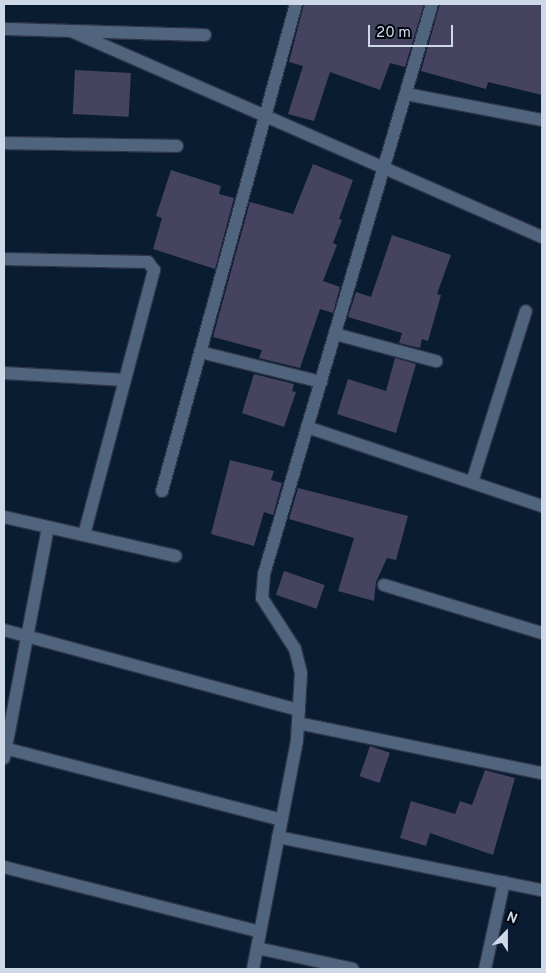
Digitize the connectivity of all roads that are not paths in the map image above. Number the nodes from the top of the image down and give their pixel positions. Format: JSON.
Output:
{"nodes":[{"id":1,"x":296,"y":4,"type":"edge"},
{"id":2,"x":432,"y":4,"type":"edge"},
{"id":3,"x":4,"y":29,"type":"edge"},
{"id":4,"x":71,"y":31,"type":"junction"},
{"id":5,"x":205,"y":35,"type":"dead end"},
{"id":6,"x":406,"y":94,"type":"junction"},
{"id":7,"x":542,"y":120,"type":"edge"},
{"id":8,"x":4,"y":143,"type":"edge"},
{"id":9,"x":177,"y":146,"type":"dead end"},
{"id":10,"x":542,"y":237,"type":"edge"},
{"id":11,"x":4,"y":259,"type":"edge"},
{"id":12,"x":526,"y":311,"type":"dead end"},
{"id":13,"x":335,"y":334,"type":"junction"},
{"id":14,"x":200,"y":352,"type":"junction"},
{"id":15,"x":436,"y":361,"type":"dead end"},
{"id":16,"x":4,"y":372,"type":"edge"},
{"id":17,"x":125,"y":380,"type":"junction"},
{"id":18,"x":321,"y":382,"type":"junction"},
{"id":19,"x":307,"y":427,"type":"junction"},
{"id":20,"x":472,"y":482,"type":"junction"},
{"id":21,"x":162,"y":491,"type":"dead end"},
{"id":22,"x":542,"y":506,"type":"edge"},
{"id":23,"x":4,"y":517,"type":"edge"},
{"id":24,"x":48,"y":527,"type":"junction"},
{"id":25,"x":84,"y":535,"type":"junction"},
{"id":26,"x":176,"y":556,"type":"dead end"},
{"id":27,"x":384,"y":584,"type":"dead end"},
{"id":28,"x":4,"y":630,"type":"edge"},
{"id":29,"x":542,"y":633,"type":"edge"},
{"id":30,"x":27,"y":635,"type":"junction"},
{"id":31,"x":299,"y":716,"type":"junction"},
{"id":32,"x":4,"y":752,"type":"edge"},
{"id":33,"x":542,"y":773,"type":"edge"},
{"id":34,"x":282,"y":820,"type":"junction"},
{"id":35,"x":278,"y":837,"type":"junction"},
{"id":36,"x":4,"y":867,"type":"edge"},
{"id":37,"x":504,"y":882,"type":"junction"},
{"id":38,"x":542,"y":890,"type":"edge"},
{"id":39,"x":260,"y":932,"type":"junction"},
{"id":40,"x":257,"y":948,"type":"junction"},
{"id":41,"x":253,"y":969,"type":"edge"},
{"id":42,"x":353,"y":969,"type":"edge"},
{"id":43,"x":485,"y":969,"type":"edge"}],
"edges":[{"from":1,"to":14,"type":"street"},
{"from":2,"to":6,"type":"street"},
{"from":3,"to":4,"type":"street"},
{"from":4,"to":5,"type":"street"},
{"from":4,"to":10,"type":"street"},
{"from":6,"to":7,"type":"street"},
{"from":6,"to":13,"type":"street"},
{"from":8,"to":9,"type":"street"},
{"from":11,"to":17,"type":"street"},
{"from":12,"to":20,"type":"street"},
{"from":13,"to":15,"type":"street"},
{"from":13,"to":18,"type":"street"},
{"from":14,"to":18,"type":"street"},
{"from":14,"to":21,"type":"street"},
{"from":16,"to":17,"type":"street"},
{"from":17,"to":25,"type":"street"},
{"from":18,"to":19,"type":"street"},
{"from":19,"to":20,"type":"street"},
{"from":19,"to":31,"type":"street"},
{"from":20,"to":22,"type":"street"},
{"from":23,"to":24,"type":"street"},
{"from":24,"to":25,"type":"street"},
{"from":24,"to":30,"type":"street"},
{"from":25,"to":26,"type":"street"},
{"from":27,"to":29,"type":"street"},
{"from":28,"to":30,"type":"street"},
{"from":30,"to":31,"type":"street"},
{"from":30,"to":32,"type":"street"},
{"from":31,"to":33,"type":"street"},
{"from":31,"to":34,"type":"street"},
{"from":32,"to":34,"type":"street"},
{"from":34,"to":35,"type":"street"},
{"from":35,"to":37,"type":"street"},
{"from":35,"to":39,"type":"street"},
{"from":36,"to":39,"type":"street"},
{"from":37,"to":38,"type":"street"},
{"from":37,"to":43,"type":"street"},
{"from":39,"to":40,"type":"street"},
{"from":40,"to":41,"type":"street"},
{"from":40,"to":42,"type":"street"}]}
